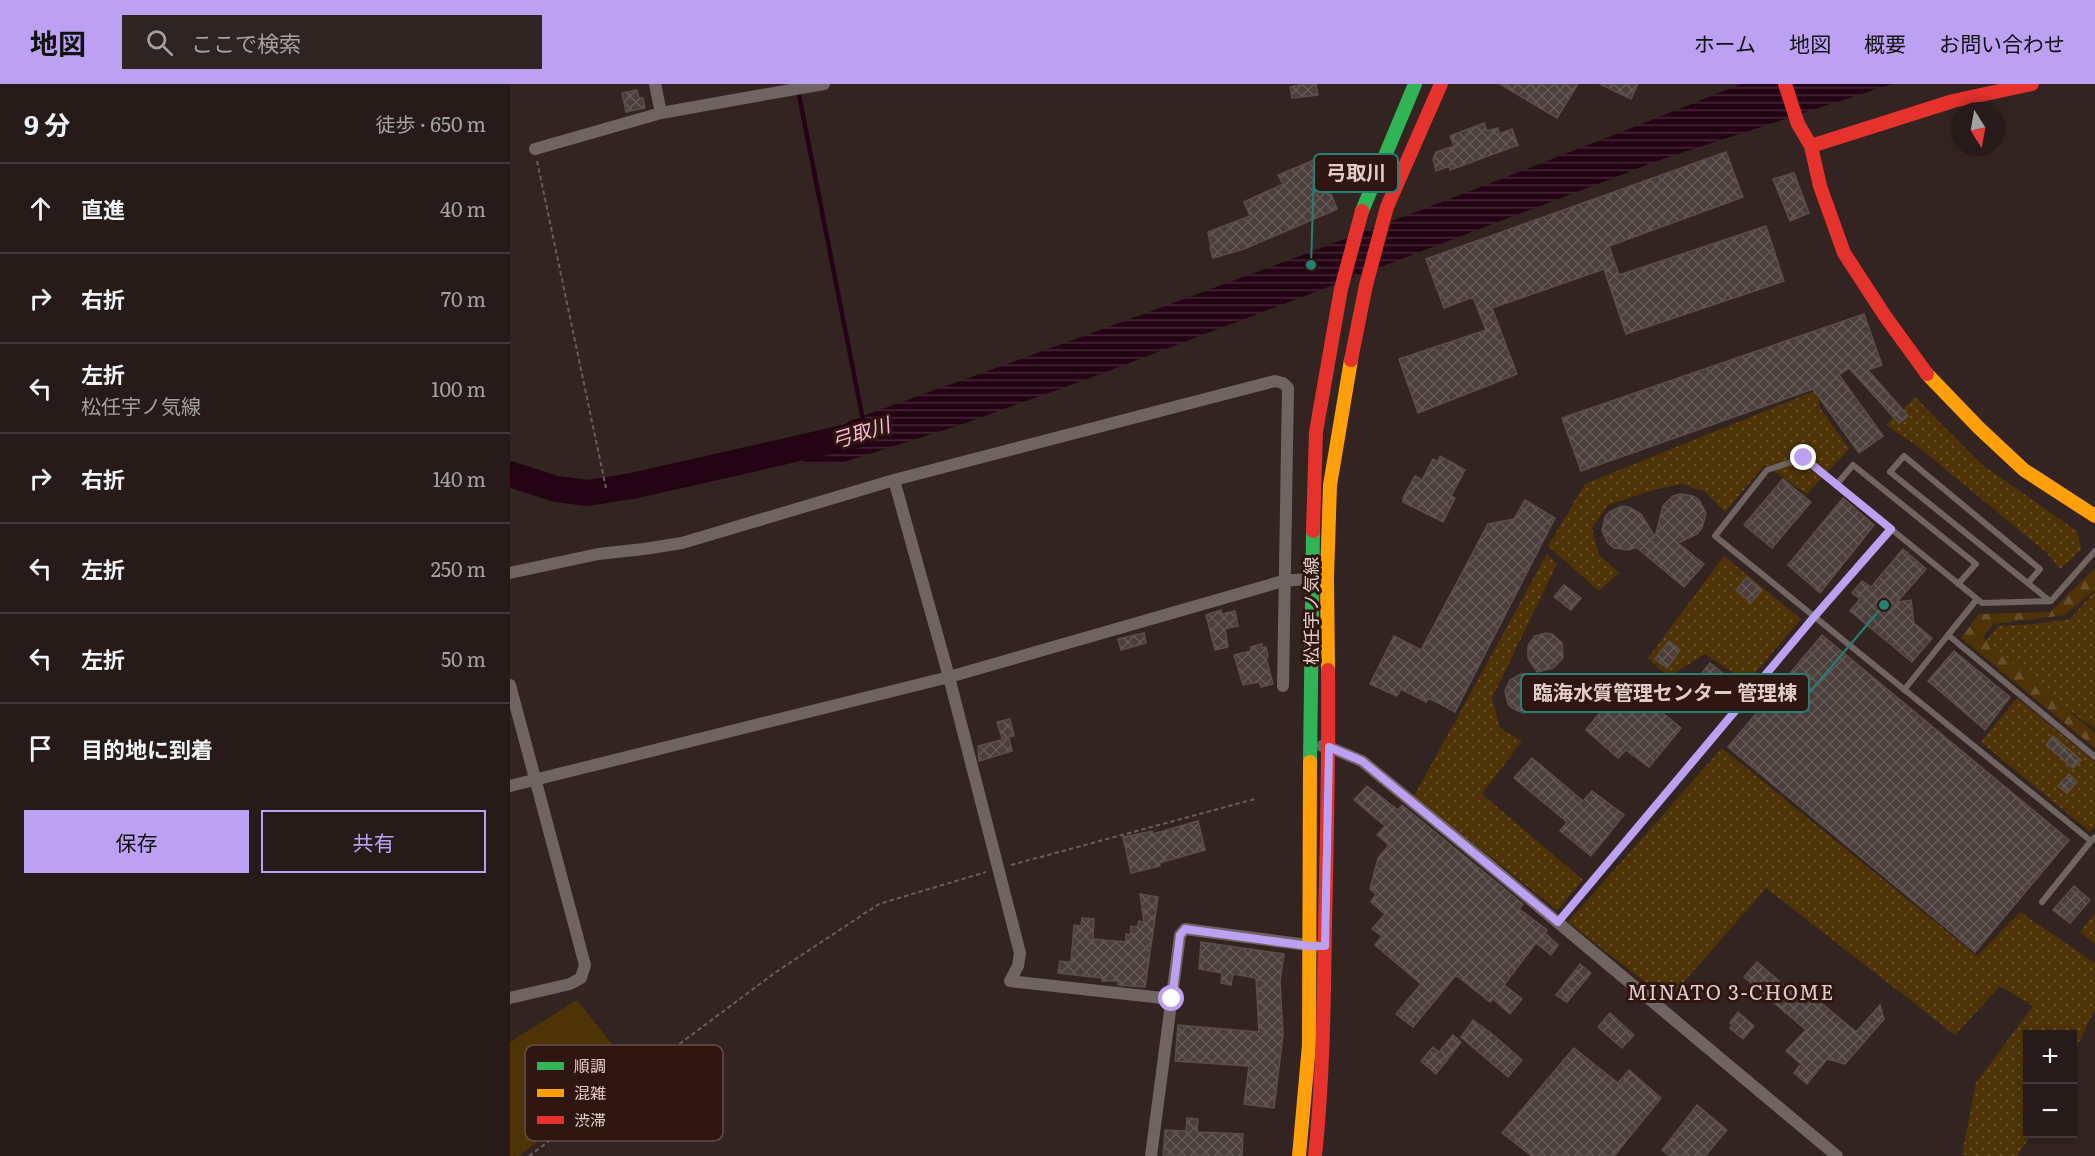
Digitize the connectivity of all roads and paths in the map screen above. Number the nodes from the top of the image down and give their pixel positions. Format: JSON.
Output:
{"nodes":[{"id":1,"x":655,"y":84,"type":"edge"},
{"id":2,"x":824,"y":84,"type":"edge"},
{"id":3,"x":1415,"y":84,"type":"edge"},
{"id":4,"x":1441,"y":84,"type":"edge"},
{"id":5,"x":1785,"y":84,"type":"edge"},
{"id":6,"x":2032,"y":84,"type":"edge"},
{"id":7,"x":661,"y":113,"type":"junction"},
{"id":8,"x":1811,"y":146,"type":"junction"},
{"id":9,"x":534,"y":149,"type":"joint"},
{"id":10,"x":894,"y":480,"type":"junction"},
{"id":11,"x":1837,"y":484,"type":"junction"},
{"id":12,"x":606,"y":488,"type":"dead end"},
{"id":13,"x":2095,"y":516,"type":"edge"},
{"id":14,"x":1891,"y":529,"type":"junction"},
{"id":15,"x":2095,"y":551,"type":"edge"},
{"id":16,"x":510,"y":573,"type":"edge"},
{"id":17,"x":1327,"y":577,"type":"junction"},
{"id":18,"x":1311,"y":578,"type":"junction"},
{"id":19,"x":1283,"y":581,"type":"junction"},
{"id":20,"x":2028,"y":583,"type":"junction"},
{"id":21,"x":1958,"y":584,"type":"junction"},
{"id":22,"x":1977,"y":599,"type":"junction"},
{"id":23,"x":2051,"y":602,"type":"junction"},
{"id":24,"x":1814,"y":617,"type":"junction"},
{"id":25,"x":1948,"y":635,"type":"junction"},
{"id":26,"x":949,"y":677,"type":"junction"},
{"id":27,"x":510,"y":685,"type":"edge"},
{"id":28,"x":1283,"y":686,"type":"dead end"},
{"id":29,"x":1904,"y":690,"type":"junction"},
{"id":30,"x":1312,"y":745,"type":"junction"},
{"id":31,"x":1329,"y":747,"type":"junction"},
{"id":32,"x":2095,"y":757,"type":"edge"},
{"id":33,"x":534,"y":780,"type":"junction"},
{"id":34,"x":510,"y":786,"type":"edge"},
{"id":35,"x":1255,"y":798,"type":"dead end"},
{"id":36,"x":2093,"y":839,"type":"edge"},
{"id":37,"x":998,"y":869,"type":"junction"},
{"id":38,"x":2042,"y":902,"type":"dead end"},
{"id":39,"x":1558,"y":922,"type":"junction"},
{"id":40,"x":1309,"y":946,"type":"junction"},
{"id":41,"x":1325,"y":946,"type":"junction"},
{"id":42,"x":510,"y":998,"type":"edge"},
{"id":43,"x":1172,"y":999,"type":"junction"},
{"id":44,"x":678,"y":1045,"type":"edge"},
{"id":45,"x":549,"y":1141,"type":"edge"},
{"id":46,"x":529,"y":1156,"type":"edge"},
{"id":47,"x":1151,"y":1156,"type":"edge"},
{"id":48,"x":1299,"y":1156,"type":"edge"},
{"id":49,"x":1316,"y":1156,"type":"edge"},
{"id":50,"x":1837,"y":1156,"type":"edge"}],
"edges":[{"from":1,"to":7,"type":"street"},
{"from":2,"to":7,"type":"street"},
{"from":3,"to":18,"type":"main road","name":"松任宇ノ気線"},
{"from":4,"to":17,"type":"main road","name":"松任宇ノ気線"},
{"from":5,"to":8,"type":"main road"},
{"from":6,"to":8,"type":"main road"},
{"from":7,"to":9,"type":"street"},
{"from":8,"to":13,"type":"main road"},
{"from":9,"to":12,"type":"path"},
{"from":10,"to":16,"type":"street"},
{"from":10,"to":19,"type":"street"},
{"from":10,"to":26,"type":"street"},
{"from":11,"to":14,"type":"lane"},
{"from":11,"to":21,"type":"lane"},
{"from":11,"to":24,"type":"lane"},
{"from":14,"to":21,"type":"lane"},
{"from":14,"to":24,"type":"lane"},
{"from":15,"to":23,"type":"lane"},
{"from":17,"to":18,"type":"street"},
{"from":17,"to":31,"type":"main road","name":"松任宇ノ気線"},
{"from":18,"to":19,"type":"street"},
{"from":18,"to":30,"type":"main road","name":"松任宇ノ気線"},
{"from":19,"to":26,"type":"street"},
{"from":19,"to":28,"type":"street"},
{"from":20,"to":20,"type":"lane"},
{"from":20,"to":23,"type":"lane"},
{"from":21,"to":22,"type":"lane"},
{"from":22,"to":23,"type":"lane"},
{"from":22,"to":25,"type":"lane"},
{"from":24,"to":29,"type":"lane"},
{"from":24,"to":39,"type":"lane"},
{"from":25,"to":29,"type":"lane"},
{"from":25,"to":32,"type":"lane"},
{"from":26,"to":33,"type":"street"},
{"from":26,"to":37,"type":"street"},
{"from":27,"to":33,"type":"street"},
{"from":29,"to":36,"type":"lane"},
{"from":30,"to":31,"type":"street"},
{"from":30,"to":40,"type":"main road","name":"松任宇ノ気線"},
{"from":31,"to":39,"type":"street"},
{"from":31,"to":41,"type":"main road","name":"松任宇ノ気線"},
{"from":33,"to":34,"type":"street"},
{"from":33,"to":42,"type":"street"},
{"from":35,"to":37,"type":"path"},
{"from":36,"to":38,"type":"lane"},
{"from":37,"to":43,"type":"street"},
{"from":37,"to":44,"type":"path"},
{"from":39,"to":50,"type":"street"},
{"from":40,"to":41,"type":"street"},
{"from":40,"to":43,"type":"street"},
{"from":40,"to":48,"type":"main road","name":"松任宇ノ気線"},
{"from":41,"to":49,"type":"main road","name":"松任宇ノ気線"},
{"from":43,"to":47,"type":"street"},
{"from":45,"to":46,"type":"path"}]}
